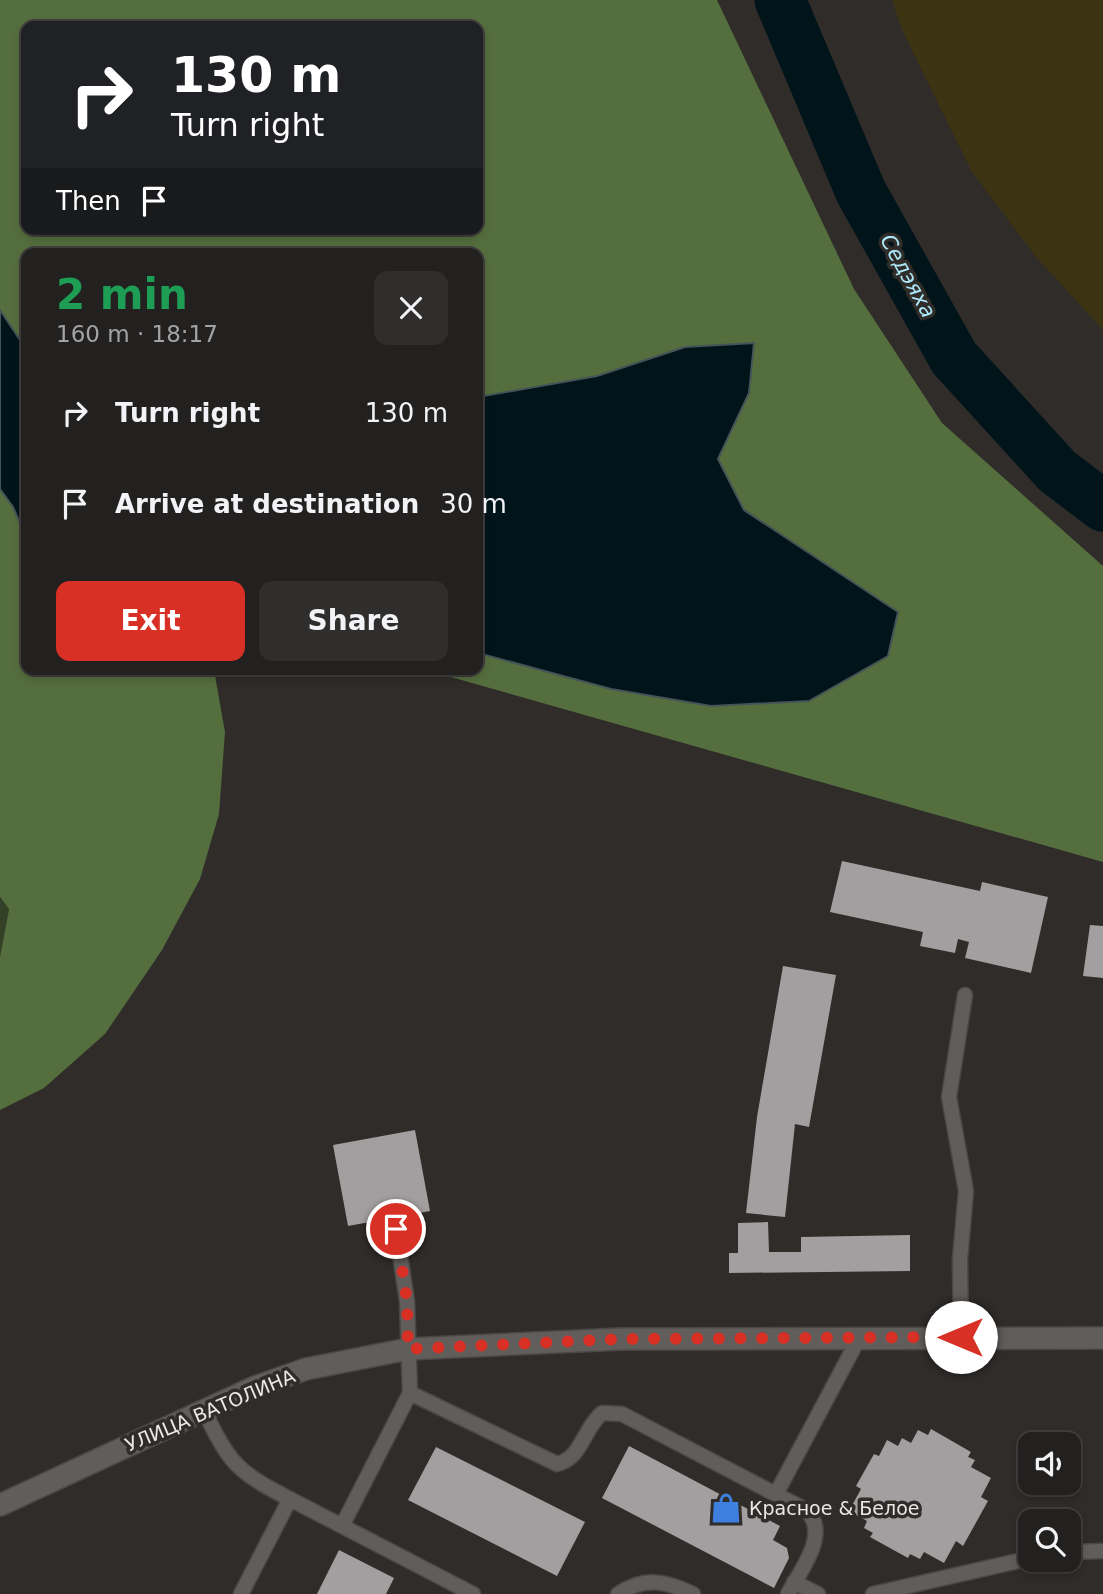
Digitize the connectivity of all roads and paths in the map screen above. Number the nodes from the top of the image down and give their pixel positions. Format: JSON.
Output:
{"nodes":[{"id":1,"x":965,"y":995,"type":"dead end"},
{"id":2,"x":396,"y":1229,"type":"dead end"},
{"id":3,"x":961,"y":1337,"type":"junction"},
{"id":4,"x":859,"y":1338,"type":"junction"},
{"id":5,"x":1103,"y":1338,"type":"edge"},
{"id":6,"x":408,"y":1349,"type":"junction"},
{"id":7,"x":410,"y":1393,"type":"junction"},
{"id":8,"x":203,"y":1409,"type":"junction"},
{"id":9,"x":776,"y":1494,"type":"junction"},
{"id":10,"x":290,"y":1499,"type":"junction"},
{"id":11,"x":0,"y":1505,"type":"edge"},
{"id":12,"x":343,"y":1524,"type":"junction"},
{"id":13,"x":1103,"y":1551,"type":"edge"},
{"id":14,"x":1081,"y":1552,"type":"edge"},
{"id":15,"x":1018,"y":1561,"type":"edge"},
{"id":16,"x":791,"y":1588,"type":"edge"},
{"id":17,"x":900,"y":1591,"type":"edge"},
{"id":18,"x":463,"y":1592,"type":"edge"},
{"id":19,"x":241,"y":1594,"type":"edge"},
{"id":20,"x":618,"y":1594,"type":"edge"},
{"id":21,"x":693,"y":1594,"type":"edge"},
{"id":22,"x":818,"y":1594,"type":"edge"},
{"id":23,"x":873,"y":1594,"type":"edge"}],
"edges":[{"from":1,"to":3,"type":"lane"},
{"from":2,"to":6,"type":"lane"},
{"from":3,"to":4,"type":"street","name":"УЛИЦА ВАТОЛИНА"},
{"from":3,"to":5,"type":"street","name":"УЛИЦА ВАТОЛИНА"},
{"from":4,"to":6,"type":"street","name":"УЛИЦА ВАТОЛИНА"},
{"from":4,"to":9,"type":"lane"},
{"from":6,"to":7,"type":"lane"},
{"from":6,"to":8,"type":"street","name":"УЛИЦА ВАТОЛИНА"},
{"from":7,"to":9,"type":"lane"},
{"from":7,"to":12,"type":"lane"},
{"from":8,"to":10,"type":"lane"},
{"from":8,"to":11,"type":"street","name":"УЛИЦА ВАТОЛИНА"},
{"from":9,"to":16,"type":"lane"},
{"from":10,"to":12,"type":"lane"},
{"from":10,"to":19,"type":"lane"},
{"from":12,"to":18,"type":"lane"},
{"from":13,"to":14,"type":"lane"},
{"from":15,"to":17,"type":"lane"},
{"from":16,"to":22,"type":"lane"},
{"from":17,"to":23,"type":"lane"},
{"from":20,"to":21,"type":"lane"}]}
